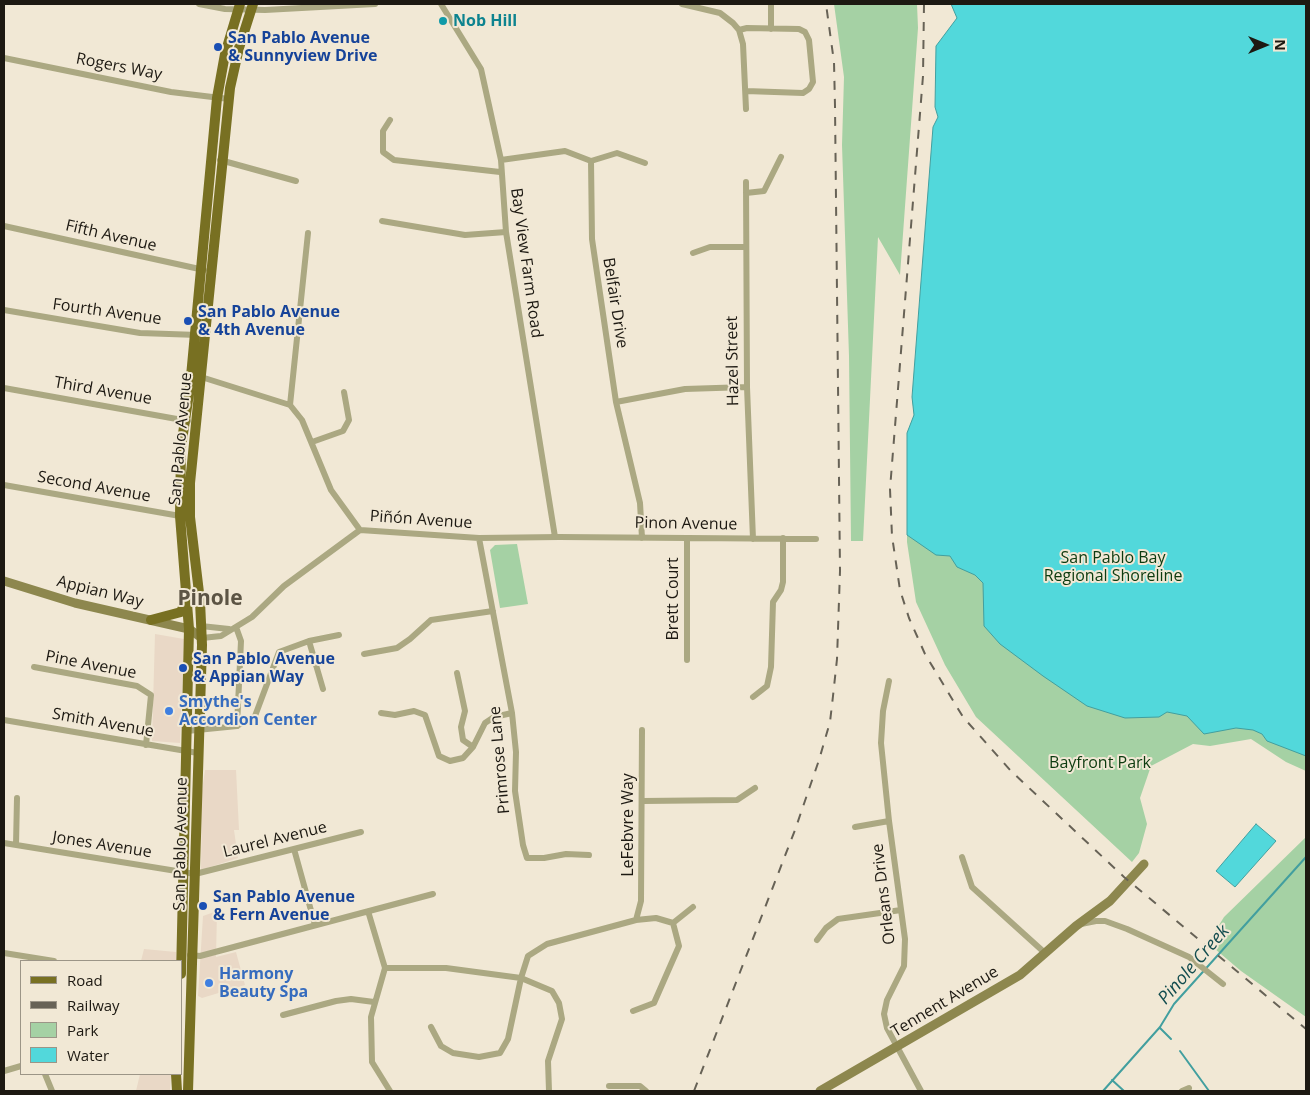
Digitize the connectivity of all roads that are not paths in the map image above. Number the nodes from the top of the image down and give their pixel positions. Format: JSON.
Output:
{"nodes":[{"id":1,"x":198,"y":4,"type":"edge"},
{"id":2,"x":375,"y":4,"type":"edge"},
{"id":3,"x":441,"y":4,"type":"edge"},
{"id":4,"x":682,"y":4,"type":"edge"},
{"id":5,"x":771,"y":4,"type":"edge"},
{"id":6,"x":239,"y":7,"type":"edge"},
{"id":7,"x":252,"y":7,"type":"edge"},
{"id":8,"x":770,"y":29,"type":"junction"},
{"id":9,"x":739,"y":30,"type":"junction"},
{"id":10,"x":4,"y":58,"type":"edge"},
{"id":11,"x":746,"y":91,"type":"junction"},
{"id":12,"x":217,"y":98,"type":"junction"},
{"id":13,"x":229,"y":100,"type":"junction"},
{"id":14,"x":746,"y":109,"type":"dead end"},
{"id":15,"x":390,"y":120,"type":"dead end"},
{"id":16,"x":212,"y":158,"type":"junction"},
{"id":17,"x":781,"y":158,"type":"dead end"},
{"id":18,"x":501,"y":160,"type":"junction"},
{"id":19,"x":223,"y":161,"type":"junction"},
{"id":20,"x":590,"y":161,"type":"junction"},
{"id":21,"x":645,"y":163,"type":"dead end"},
{"id":22,"x":500,"y":172,"type":"junction"},
{"id":23,"x":296,"y":181,"type":"dead end"},
{"id":24,"x":746,"y":182,"type":"dead end"},
{"id":25,"x":746,"y":194,"type":"junction"},
{"id":26,"x":382,"y":221,"type":"dead end"},
{"id":27,"x":4,"y":226,"type":"edge"},
{"id":28,"x":506,"y":232,"type":"junction"},
{"id":29,"x":308,"y":233,"type":"dead end"},
{"id":30,"x":745,"y":247,"type":"junction"},
{"id":31,"x":693,"y":253,"type":"dead end"},
{"id":32,"x":201,"y":269,"type":"junction"},
{"id":33,"x":213,"y":271,"type":"junction"},
{"id":34,"x":4,"y":310,"type":"edge"},
{"id":35,"x":195,"y":335,"type":"junction"},
{"id":36,"x":206,"y":336,"type":"junction"},
{"id":37,"x":191,"y":375,"type":"junction"},
{"id":38,"x":202,"y":376,"type":"junction"},
{"id":39,"x":747,"y":387,"type":"junction"},
{"id":40,"x":4,"y":388,"type":"edge"},
{"id":41,"x":344,"y":392,"type":"dead end"},
{"id":42,"x":616,"y":402,"type":"junction"},
{"id":43,"x":290,"y":405,"type":"junction"},
{"id":44,"x":185,"y":420,"type":"junction"},
{"id":45,"x":197,"y":422,"type":"junction"},
{"id":46,"x":312,"y":442,"type":"junction"},
{"id":47,"x":4,"y":484,"type":"edge"},
{"id":48,"x":180,"y":516,"type":"junction"},
{"id":49,"x":360,"y":530,"type":"junction"},
{"id":50,"x":555,"y":537,"type":"junction"},
{"id":51,"x":480,"y":538,"type":"junction"},
{"id":52,"x":642,"y":538,"type":"junction"},
{"id":53,"x":687,"y":538,"type":"junction"},
{"id":54,"x":783,"y":538,"type":"junction"},
{"id":55,"x":753,"y":539,"type":"junction"},
{"id":56,"x":816,"y":539,"type":"dead end"},
{"id":57,"x":4,"y":581,"type":"edge"},
{"id":58,"x":188,"y":595,"type":"junction"},
{"id":59,"x":493,"y":611,"type":"junction"},
{"id":60,"x":151,"y":620,"type":"junction"},
{"id":61,"x":202,"y":626,"type":"junction"},
{"id":62,"x":232,"y":628,"type":"junction"},
{"id":63,"x":189,"y":629,"type":"junction"},
{"id":64,"x":339,"y":635,"type":"dead end"},
{"id":65,"x":202,"y":638,"type":"junction"},
{"id":66,"x":309,"y":641,"type":"junction"},
{"id":67,"x":364,"y":654,"type":"dead end"},
{"id":68,"x":687,"y":660,"type":"dead end"},
{"id":69,"x":34,"y":667,"type":"dead end"},
{"id":70,"x":457,"y":674,"type":"dead end"},
{"id":71,"x":889,"y":681,"type":"dead end"},
{"id":72,"x":323,"y":689,"type":"dead end"},
{"id":73,"x":753,"y":697,"type":"dead end"},
{"id":74,"x":381,"y":712,"type":"dead end"},
{"id":75,"x":512,"y":713,"type":"junction"},
{"id":76,"x":4,"y":720,"type":"edge"},
{"id":77,"x":237,"y":726,"type":"junction"},
{"id":78,"x":187,"y":730,"type":"junction"},
{"id":79,"x":200,"y":730,"type":"junction"},
{"id":80,"x":642,"y":730,"type":"dead end"},
{"id":81,"x":146,"y":745,"type":"junction"},
{"id":82,"x":473,"y":747,"type":"junction"},
{"id":83,"x":187,"y":751,"type":"junction"},
{"id":84,"x":198,"y":753,"type":"junction"},
{"id":85,"x":755,"y":788,"type":"dead end"},
{"id":86,"x":16,"y":798,"type":"dead end"},
{"id":87,"x":643,"y":801,"type":"junction"},
{"id":88,"x":889,"y":821,"type":"junction"},
{"id":89,"x":855,"y":826,"type":"dead end"},
{"id":90,"x":361,"y":832,"type":"dead end"},
{"id":91,"x":4,"y":843,"type":"edge"},
{"id":92,"x":16,"y":845,"type":"junction"},
{"id":93,"x":294,"y":850,"type":"junction"},
{"id":94,"x":589,"y":855,"type":"dead end"},
{"id":95,"x":962,"y":857,"type":"dead end"},
{"id":96,"x":1144,"y":864,"type":"dead end"},
{"id":97,"x":184,"y":872,"type":"junction"},
{"id":98,"x":195,"y":874,"type":"junction"},
{"id":99,"x":433,"y":894,"type":"dead end"},
{"id":100,"x":693,"y":906,"type":"dead end"},
{"id":101,"x":901,"y":910,"type":"junction"},
{"id":102,"x":368,"y":911,"type":"junction"},
{"id":103,"x":636,"y":920,"type":"junction"},
{"id":104,"x":673,"y":923,"type":"junction"},
{"id":105,"x":315,"y":925,"type":"junction"},
{"id":106,"x":1076,"y":926,"type":"junction"},
{"id":107,"x":817,"y":940,"type":"dead end"},
{"id":108,"x":4,"y":953,"type":"edge"},
{"id":109,"x":1045,"y":953,"type":"junction"},
{"id":110,"x":182,"y":955,"type":"junction"},
{"id":111,"x":194,"y":956,"type":"junction"},
{"id":112,"x":48,"y":960,"type":"edge"},
{"id":113,"x":182,"y":960,"type":"edge"},
{"id":114,"x":385,"y":968,"type":"junction"},
{"id":115,"x":182,"y":978,"type":"edge"},
{"id":116,"x":521,"y":978,"type":"junction"},
{"id":117,"x":192,"y":979,"type":"junction"},
{"id":118,"x":1223,"y":984,"type":"dead end"},
{"id":119,"x":374,"y":1002,"type":"junction"},
{"id":120,"x":633,"y":1012,"type":"dead end"},
{"id":121,"x":283,"y":1015,"type":"dead end"},
{"id":122,"x":431,"y":1027,"type":"dead end"},
{"id":123,"x":899,"y":1047,"type":"junction"},
{"id":124,"x":20,"y":1066,"type":"edge"},
{"id":125,"x":4,"y":1071,"type":"edge"},
{"id":126,"x":44,"y":1075,"type":"edge"},
{"id":127,"x":176,"y":1075,"type":"edge"},
{"id":128,"x":609,"y":1086,"type":"dead end"},
{"id":129,"x":1189,"y":1088,"type":"dead end"},
{"id":130,"x":825,"y":1090,"type":"edge"},
{"id":131,"x":52,"y":1091,"type":"edge"},
{"id":132,"x":177,"y":1091,"type":"edge"},
{"id":133,"x":188,"y":1091,"type":"edge"},
{"id":134,"x":390,"y":1091,"type":"edge"},
{"id":135,"x":549,"y":1091,"type":"edge"},
{"id":136,"x":646,"y":1091,"type":"edge"},
{"id":137,"x":921,"y":1091,"type":"edge"},
{"id":138,"x":1182,"y":1091,"type":"edge"}],
"edges":[{"from":1,"to":6,"type":"street"},
{"from":2,"to":7,"type":"street"},
{"from":3,"to":18,"type":"street","name":"Bay View Farm Road"},
{"from":4,"to":9,"type":"street"},
{"from":5,"to":8,"type":"street"},
{"from":6,"to":7,"type":"street"},
{"from":6,"to":12,"type":"main road","name":"San Pablo Avenue"},
{"from":7,"to":13,"type":"main road","name":"San Pablo Avenue"},
{"from":8,"to":9,"type":"street"},
{"from":8,"to":11,"type":"street"},
{"from":9,"to":11,"type":"street"},
{"from":10,"to":12,"type":"street","name":"Rogers Way"},
{"from":11,"to":14,"type":"street"},
{"from":12,"to":13,"type":"street","name":"Rogers Way"},
{"from":12,"to":16,"type":"main road","name":"San Pablo Avenue"},
{"from":13,"to":19,"type":"main road","name":"San Pablo Avenue"},
{"from":15,"to":22,"type":"street"},
{"from":16,"to":19,"type":"street"},
{"from":16,"to":32,"type":"main road","name":"San Pablo Avenue"},
{"from":17,"to":25,"type":"street"},
{"from":18,"to":20,"type":"street"},
{"from":18,"to":22,"type":"street","name":"Bay View Farm Road"},
{"from":19,"to":23,"type":"street"},
{"from":19,"to":33,"type":"main road","name":"San Pablo Avenue"},
{"from":20,"to":21,"type":"street"},
{"from":20,"to":42,"type":"street","name":"Belfair Drive"},
{"from":22,"to":28,"type":"street","name":"Bay View Farm Road"},
{"from":24,"to":25,"type":"street","name":"Hazel Street"},
{"from":25,"to":30,"type":"street","name":"Hazel Street"},
{"from":26,"to":28,"type":"street"},
{"from":27,"to":32,"type":"street","name":"Fifth Avenue"},
{"from":28,"to":50,"type":"street","name":"Bay View Farm Road"},
{"from":29,"to":43,"type":"street"},
{"from":30,"to":31,"type":"street"},
{"from":30,"to":39,"type":"street","name":"Hazel Street"},
{"from":32,"to":33,"type":"street","name":"Fifth Avenue"},
{"from":32,"to":35,"type":"main road","name":"San Pablo Avenue"},
{"from":33,"to":36,"type":"main road","name":"San Pablo Avenue"},
{"from":34,"to":35,"type":"street","name":"Fourth Avenue"},
{"from":35,"to":36,"type":"street","name":"Fourth Avenue"},
{"from":35,"to":37,"type":"main road","name":"San Pablo Avenue"},
{"from":36,"to":38,"type":"main road","name":"San Pablo Avenue"},
{"from":37,"to":38,"type":"street"},
{"from":37,"to":44,"type":"main road","name":"San Pablo Avenue"},
{"from":38,"to":43,"type":"street"},
{"from":38,"to":45,"type":"main road","name":"San Pablo Avenue"},
{"from":39,"to":42,"type":"street"},
{"from":39,"to":55,"type":"street","name":"Hazel Street"},
{"from":40,"to":44,"type":"street","name":"Third Avenue"},
{"from":41,"to":46,"type":"street"},
{"from":42,"to":52,"type":"street","name":"Belfair Drive"},
{"from":43,"to":46,"type":"street"},
{"from":44,"to":45,"type":"street","name":"Third Avenue"},
{"from":44,"to":48,"type":"main road","name":"San Pablo Avenue"},
{"from":45,"to":61,"type":"main road","name":"San Pablo Avenue"},
{"from":46,"to":49,"type":"street"},
{"from":47,"to":48,"type":"street","name":"Second Avenue"},
{"from":48,"to":58,"type":"main road","name":"San Pablo Avenue"},
{"from":49,"to":51,"type":"street","name":"Piñón Avenue"},
{"from":49,"to":62,"type":"street","name":"Piñón Avenue"},
{"from":50,"to":51,"type":"street","name":"Piñón Avenue"},
{"from":50,"to":52,"type":"street","name":"Pinon Avenue"},
{"from":51,"to":59,"type":"street","name":"Primrose Lane"},
{"from":52,"to":53,"type":"street","name":"Pinon Avenue"},
{"from":53,"to":55,"type":"street","name":"Pinon Avenue"},
{"from":53,"to":68,"type":"street","name":"Brett Court"},
{"from":54,"to":55,"type":"street","name":"Pinon Avenue"},
{"from":54,"to":56,"type":"street","name":"Pinon Avenue"},
{"from":54,"to":73,"type":"street"},
{"from":57,"to":60,"type":"street","name":"Appian Way"},
{"from":58,"to":60,"type":"main road"},
{"from":58,"to":63,"type":"main road","name":"San Pablo Avenue"},
{"from":59,"to":67,"type":"street"},
{"from":59,"to":75,"type":"street","name":"Primrose Lane"},
{"from":60,"to":63,"type":"street","name":"Appian Way"},
{"from":61,"to":62,"type":"street"},
{"from":61,"to":63,"type":"street","name":"Appian Way"},
{"from":61,"to":65,"type":"main road","name":"San Pablo Avenue"},
{"from":62,"to":65,"type":"street","name":"Piñón Avenue"},
{"from":62,"to":77,"type":"street"},
{"from":63,"to":65,"type":"street","name":"Appian Way"},
{"from":63,"to":78,"type":"main road","name":"San Pablo Avenue"},
{"from":64,"to":66,"type":"street"},
{"from":65,"to":79,"type":"main road","name":"San Pablo Avenue"},
{"from":66,"to":72,"type":"street"},
{"from":66,"to":77,"type":"street"},
{"from":69,"to":81,"type":"street","name":"Pine Avenue"},
{"from":70,"to":82,"type":"street"},
{"from":71,"to":88,"type":"street","name":"Orleans Drive"},
{"from":74,"to":82,"type":"street"},
{"from":75,"to":82,"type":"street"},
{"from":75,"to":94,"type":"street","name":"Primrose Lane"},
{"from":76,"to":81,"type":"street","name":"Smith Avenue"},
{"from":77,"to":79,"type":"street"},
{"from":78,"to":79,"type":"street"},
{"from":78,"to":83,"type":"main road","name":"San Pablo Avenue"},
{"from":79,"to":84,"type":"main road","name":"San Pablo Avenue"},
{"from":80,"to":87,"type":"street","name":"LeFebvre Way"},
{"from":81,"to":83,"type":"street","name":"Smith Avenue"},
{"from":83,"to":84,"type":"street","name":"Smith Avenue"},
{"from":83,"to":97,"type":"main road","name":"San Pablo Avenue"},
{"from":84,"to":98,"type":"main road","name":"San Pablo Avenue"},
{"from":85,"to":87,"type":"street"},
{"from":86,"to":92,"type":"street"},
{"from":87,"to":103,"type":"street","name":"LeFebvre Way"},
{"from":88,"to":89,"type":"street"},
{"from":88,"to":101,"type":"street","name":"Orleans Drive"},
{"from":90,"to":93,"type":"street","name":"Laurel Avenue"},
{"from":91,"to":92,"type":"street","name":"Jones Avenue"},
{"from":92,"to":97,"type":"street","name":"Jones Avenue"},
{"from":93,"to":98,"type":"street","name":"Laurel Avenue"},
{"from":93,"to":105,"type":"street"},
{"from":95,"to":109,"type":"street"},
{"from":96,"to":106,"type":"street","name":"Tennent Avenue"},
{"from":97,"to":98,"type":"street","name":"Jones Avenue"},
{"from":97,"to":110,"type":"main road","name":"San Pablo Avenue"},
{"from":98,"to":111,"type":"main road","name":"San Pablo Avenue"},
{"from":99,"to":102,"type":"street"},
{"from":100,"to":104,"type":"street"},
{"from":101,"to":107,"type":"street"},
{"from":101,"to":123,"type":"street","name":"Orleans Drive"},
{"from":102,"to":105,"type":"street"},
{"from":102,"to":114,"type":"street"},
{"from":103,"to":104,"type":"street"},
{"from":103,"to":116,"type":"street"},
{"from":104,"to":120,"type":"street"},
{"from":105,"to":111,"type":"street"},
{"from":106,"to":109,"type":"street","name":"Tennent Avenue"},
{"from":106,"to":118,"type":"street"},
{"from":108,"to":112,"type":"street"},
{"from":109,"to":123,"type":"street","name":"Tennent Avenue"},
{"from":110,"to":111,"type":"street"},
{"from":110,"to":113,"type":"main road","name":"San Pablo Avenue"},
{"from":111,"to":117,"type":"main road","name":"San Pablo Avenue"},
{"from":114,"to":116,"type":"street"},
{"from":114,"to":119,"type":"street"},
{"from":115,"to":117,"type":"street"},
{"from":116,"to":122,"type":"street"},
{"from":116,"to":135,"type":"street"},
{"from":117,"to":133,"type":"main road","name":"San Pablo Avenue"},
{"from":119,"to":121,"type":"street"},
{"from":119,"to":134,"type":"street"},
{"from":123,"to":130,"type":"street","name":"Tennent Avenue"},
{"from":123,"to":137,"type":"street","name":"Orleans Drive"},
{"from":124,"to":125,"type":"street"},
{"from":126,"to":131,"type":"street"},
{"from":127,"to":132,"type":"main road"},
{"from":128,"to":136,"type":"street"},
{"from":129,"to":138,"type":"street"}]}
